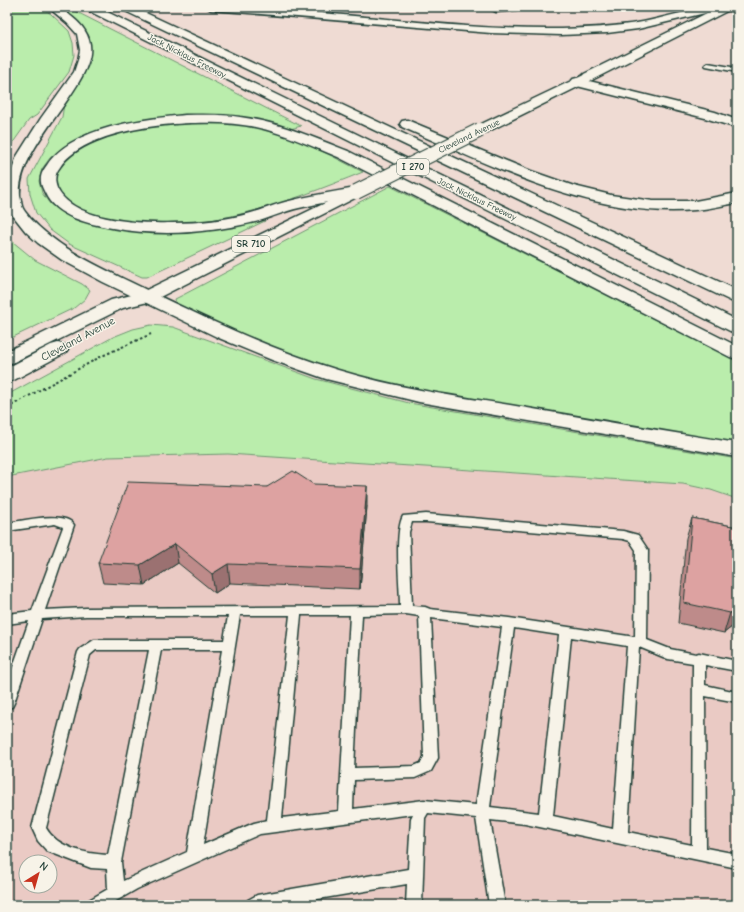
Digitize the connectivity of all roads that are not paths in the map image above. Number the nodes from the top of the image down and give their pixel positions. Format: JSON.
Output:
{"nodes":[{"id":1,"x":53,"y":7,"type":"edge"},
{"id":2,"x":88,"y":7,"type":"edge"},
{"id":3,"x":125,"y":7,"type":"edge"},
{"id":4,"x":149,"y":7,"type":"edge"},
{"id":5,"x":211,"y":7,"type":"edge"},
{"id":6,"x":489,"y":7,"type":"edge"},
{"id":7,"x":540,"y":7,"type":"edge"},
{"id":8,"x":718,"y":7,"type":"edge"},
{"id":9,"x":727,"y":7,"type":"edge"},
{"id":10,"x":708,"y":65,"type":"dead end"},
{"id":11,"x":737,"y":70,"type":"edge"},
{"id":12,"x":582,"y":79,"type":"junction"},
{"id":13,"x":312,"y":82,"type":"dead end"},
{"id":14,"x":737,"y":114,"type":"edge"},
{"id":15,"x":394,"y":119,"type":"dead end"},
{"id":16,"x":737,"y":124,"type":"edge"},
{"id":17,"x":356,"y":192,"type":"junction"},
{"id":18,"x":737,"y":198,"type":"edge"},
{"id":19,"x":146,"y":297,"type":"junction"},
{"id":20,"x":737,"y":297,"type":"edge"},
{"id":21,"x":737,"y":327,"type":"edge"},
{"id":22,"x":737,"y":353,"type":"edge"},
{"id":23,"x":7,"y":358,"type":"edge"},
{"id":24,"x":7,"y":376,"type":"edge"},
{"id":25,"x":737,"y":450,"type":"edge"},
{"id":26,"x":7,"y":528,"type":"edge"},
{"id":27,"x":296,"y":610,"type":"junction"},
{"id":28,"x":356,"y":610,"type":"junction"},
{"id":29,"x":406,"y":610,"type":"junction"},
{"id":30,"x":235,"y":611,"type":"junction"},
{"id":31,"x":426,"y":611,"type":"junction"},
{"id":32,"x":37,"y":615,"type":"junction"},
{"id":33,"x":7,"y":619,"type":"edge"},
{"id":34,"x":509,"y":623,"type":"junction"},
{"id":35,"x":565,"y":632,"type":"junction"},
{"id":36,"x":637,"y":642,"type":"junction"},
{"id":37,"x":156,"y":645,"type":"junction"},
{"id":38,"x":229,"y":645,"type":"junction"},
{"id":39,"x":699,"y":658,"type":"junction"},
{"id":40,"x":737,"y":666,"type":"edge"},
{"id":41,"x":699,"y":689,"type":"junction"},
{"id":42,"x":737,"y":697,"type":"edge"},
{"id":43,"x":7,"y":703,"type":"edge"},
{"id":44,"x":347,"y":774,"type":"junction"},
{"id":45,"x":424,"y":806,"type":"junction"},
{"id":46,"x":482,"y":812,"type":"junction"},
{"id":47,"x":346,"y":817,"type":"junction"},
{"id":48,"x":545,"y":821,"type":"junction"},
{"id":49,"x":274,"y":826,"type":"junction"},
{"id":50,"x":620,"y":836,"type":"junction"},
{"id":51,"x":699,"y":853,"type":"junction"},
{"id":52,"x":194,"y":856,"type":"junction"},
{"id":53,"x":737,"y":861,"type":"edge"},
{"id":54,"x":114,"y":862,"type":"junction"},
{"id":55,"x":416,"y":875,"type":"junction"},
{"id":56,"x":116,"y":893,"type":"junction"},
{"id":57,"x":94,"y":905,"type":"edge"},
{"id":58,"x":253,"y":905,"type":"edge"},
{"id":59,"x":414,"y":905,"type":"edge"},
{"id":60,"x":497,"y":905,"type":"edge"}],
"edges":[{"from":1,"to":19,"type":"main road"},
{"from":2,"to":21,"type":"main road","name":"Jack Nicklaus Freeway","number":"I 270"},
{"from":3,"to":20,"type":"main road","name":"Jack Nicklaus Freeway","number":"I 270"},
{"from":4,"to":13,"type":"main road"},
{"from":5,"to":8,"type":"main road"},
{"from":6,"to":7,"type":"lane"},
{"from":9,"to":12,"type":"main road","name":"Cleveland Avenue","number":"SR 710"},
{"from":10,"to":11,"type":"lane"},
{"from":12,"to":14,"type":"main road"},
{"from":12,"to":16,"type":"main road"},
{"from":12,"to":17,"type":"main road","name":"Cleveland Avenue","number":"SR 710","bridge":true},
{"from":15,"to":18,"type":"main road"},
{"from":17,"to":19,"type":"main road","name":"Cleveland Avenue","number":"SR 710"},
{"from":17,"to":22,"type":"main road"},
{"from":19,"to":23,"type":"main road","name":"Cleveland Avenue"},
{"from":19,"to":24,"type":"main road","name":"Cleveland Avenue"},
{"from":19,"to":25,"type":"main road"},
{"from":26,"to":32,"type":"lane"},
{"from":27,"to":28,"type":"lane"},
{"from":27,"to":30,"type":"lane"},
{"from":27,"to":49,"type":"lane"},
{"from":28,"to":29,"type":"lane"},
{"from":28,"to":44,"type":"lane"},
{"from":29,"to":31,"type":"lane"},
{"from":29,"to":36,"type":"lane"},
{"from":30,"to":32,"type":"lane"},
{"from":30,"to":38,"type":"lane"},
{"from":31,"to":34,"type":"lane"},
{"from":31,"to":44,"type":"lane"},
{"from":32,"to":33,"type":"lane"},
{"from":32,"to":43,"type":"lane"},
{"from":34,"to":35,"type":"lane"},
{"from":34,"to":46,"type":"lane"},
{"from":35,"to":36,"type":"lane"},
{"from":35,"to":48,"type":"lane"},
{"from":36,"to":39,"type":"lane"},
{"from":36,"to":50,"type":"lane"},
{"from":37,"to":38,"type":"lane"},
{"from":37,"to":54,"type":"lane"},
{"from":37,"to":54,"type":"lane"},
{"from":38,"to":52,"type":"lane"},
{"from":39,"to":40,"type":"lane"},
{"from":39,"to":41,"type":"lane"},
{"from":41,"to":42,"type":"lane"},
{"from":41,"to":51,"type":"lane"},
{"from":44,"to":47,"type":"lane"},
{"from":45,"to":46,"type":"lane"},
{"from":45,"to":47,"type":"lane"},
{"from":45,"to":55,"type":"lane"},
{"from":46,"to":48,"type":"lane"},
{"from":46,"to":60,"type":"lane"},
{"from":47,"to":49,"type":"lane"},
{"from":48,"to":50,"type":"lane"},
{"from":49,"to":52,"type":"lane"},
{"from":50,"to":51,"type":"lane"},
{"from":51,"to":53,"type":"lane"},
{"from":52,"to":56,"type":"lane"},
{"from":54,"to":56,"type":"lane"},
{"from":55,"to":58,"type":"lane"},
{"from":55,"to":59,"type":"lane"},
{"from":56,"to":57,"type":"lane"}]}
